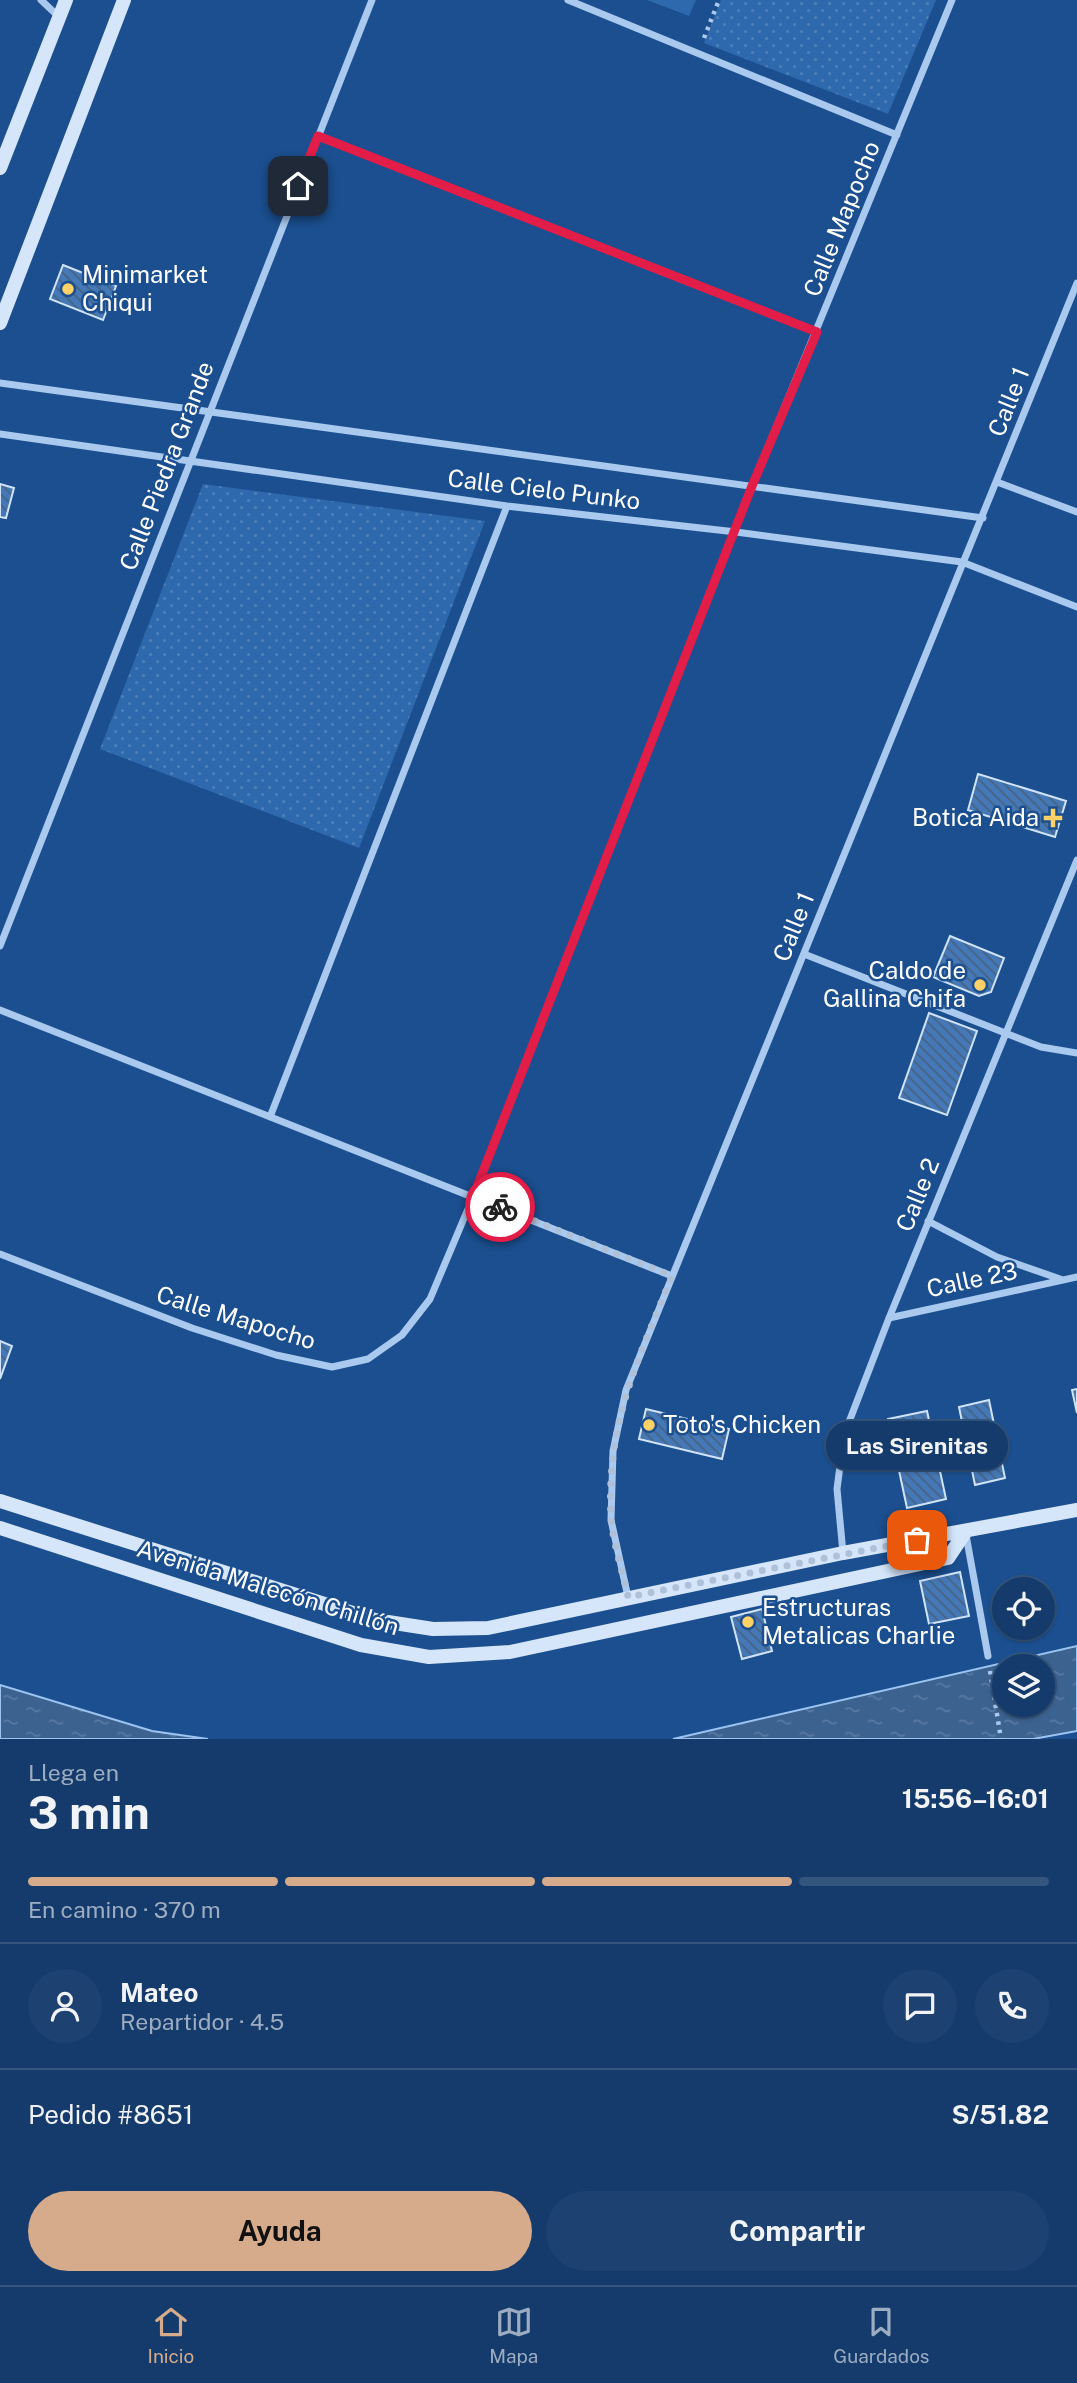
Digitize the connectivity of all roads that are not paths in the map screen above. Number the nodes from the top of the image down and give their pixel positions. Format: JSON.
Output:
{"nodes":[{"id":1,"x":41,"y":0,"type":"edge"},
{"id":2,"x":66,"y":0,"type":"edge"},
{"id":3,"x":124,"y":0,"type":"edge"},
{"id":4,"x":372,"y":0,"type":"edge"},
{"id":5,"x":568,"y":0,"type":"edge"},
{"id":6,"x":951,"y":0,"type":"edge"},
{"id":7,"x":59,"y":16,"type":"junction"},
{"id":8,"x":897,"y":135,"type":"junction"},
{"id":9,"x":318,"y":136,"type":"junction"},
{"id":10,"x":0,"y":168,"type":"edge"},
{"id":11,"x":1077,"y":283,"type":"edge"},
{"id":12,"x":0,"y":323,"type":"edge"},
{"id":13,"x":817,"y":332,"type":"junction"},
{"id":14,"x":0,"y":383,"type":"edge"},
{"id":15,"x":209,"y":411,"type":"junction"},
{"id":16,"x":0,"y":434,"type":"edge"},
{"id":17,"x":190,"y":461,"type":"junction"},
{"id":18,"x":997,"y":482,"type":"junction"},
{"id":19,"x":752,"y":486,"type":"junction"},
{"id":20,"x":507,"y":506,"type":"junction"},
{"id":21,"x":1077,"y":512,"type":"edge"},
{"id":22,"x":983,"y":518,"type":"junction"},
{"id":23,"x":736,"y":532,"type":"junction"},
{"id":24,"x":962,"y":562,"type":"junction"},
{"id":25,"x":1077,"y":607,"type":"edge"},
{"id":26,"x":1077,"y":860,"type":"edge"},
{"id":27,"x":0,"y":946,"type":"edge"},
{"id":28,"x":804,"y":954,"type":"junction"},
{"id":29,"x":0,"y":1010,"type":"edge"},
{"id":30,"x":1006,"y":1034,"type":"junction"},
{"id":31,"x":1077,"y":1053,"type":"edge"},
{"id":32,"x":270,"y":1117,"type":"junction"},
{"id":33,"x":473,"y":1197,"type":"junction"},
{"id":34,"x":928,"y":1221,"type":"junction"},
{"id":35,"x":0,"y":1254,"type":"edge"},
{"id":36,"x":672,"y":1276,"type":"junction"},
{"id":37,"x":1077,"y":1277,"type":"edge"},
{"id":38,"x":1063,"y":1280,"type":"junction"},
{"id":39,"x":889,"y":1318,"type":"junction"},
{"id":40,"x":0,"y":1501,"type":"edge"},
{"id":41,"x":1077,"y":1510,"type":"edge"},
{"id":42,"x":0,"y":1528,"type":"edge"},
{"id":43,"x":966,"y":1531,"type":"junction"},
{"id":44,"x":844,"y":1553,"type":"junction"},
{"id":45,"x":628,"y":1597,"type":"junction"},
{"id":46,"x":988,"y":1656,"type":"road end"}],
"edges":[{"from":1,"to":7,"type":"street"},
{"from":2,"to":7,"type":"main road"},
{"from":3,"to":12,"type":"main road"},
{"from":4,"to":9,"type":"street","name":"Calle Piedra Grande"},
{"from":5,"to":8,"type":"street"},
{"from":6,"to":8,"type":"street","name":"Calle Mapocho"},
{"from":7,"to":10,"type":"main road"},
{"from":8,"to":13,"type":"street","name":"Calle Mapocho"},
{"from":9,"to":13,"type":"street"},
{"from":9,"to":15,"type":"street","name":"Calle Piedra Grande"},
{"from":11,"to":18,"type":"street","name":"Calle 1"},
{"from":13,"to":19,"type":"street","name":"Calle Mapocho"},
{"from":14,"to":15,"type":"street","name":"Calle Cielo Punko"},
{"from":15,"to":17,"type":"street","name":"Calle Piedra Grande"},
{"from":15,"to":19,"type":"street","name":"Calle Cielo Punko"},
{"from":16,"to":17,"type":"street","name":"Calle Cielo Punko"},
{"from":17,"to":20,"type":"street","name":"Calle Cielo Punko"},
{"from":17,"to":27,"type":"street","name":"Calle Piedra Grande"},
{"from":18,"to":21,"type":"street"},
{"from":18,"to":22,"type":"street","name":"Calle 1"},
{"from":19,"to":22,"type":"street","name":"Calle Cielo Punko"},
{"from":19,"to":23,"type":"street","name":"Calle Mapocho"},
{"from":20,"to":23,"type":"street","name":"Calle Cielo Punko"},
{"from":20,"to":32,"type":"street"},
{"from":22,"to":24,"type":"street","name":"Calle 1"},
{"from":23,"to":24,"type":"street","name":"Calle Cielo Punko"},
{"from":23,"to":33,"type":"street","name":"Calle Mapocho"},
{"from":24,"to":25,"type":"street","name":"Calle Cielo Punko"},
{"from":24,"to":28,"type":"street","name":"Calle 1"},
{"from":26,"to":30,"type":"street","name":"Calle 2"},
{"from":28,"to":30,"type":"street"},
{"from":28,"to":36,"type":"street","name":"Calle 1"},
{"from":29,"to":32,"type":"street"},
{"from":30,"to":31,"type":"street"},
{"from":30,"to":34,"type":"street","name":"Calle 2"},
{"from":32,"to":33,"type":"street"},
{"from":33,"to":35,"type":"street","name":"Calle Mapocho"},
{"from":33,"to":36,"type":"street"},
{"from":34,"to":38,"type":"street","name":"Calle 23"},
{"from":34,"to":39,"type":"street","name":"Calle 2"},
{"from":36,"to":45,"type":"street","name":"Calle 1"},
{"from":37,"to":38,"type":"street","name":"Calle 23"},
{"from":38,"to":39,"type":"street","name":"Calle 23"},
{"from":39,"to":44,"type":"street","name":"Calle 2"},
{"from":40,"to":45,"type":"main road","name":"Avenida Malecón Chillón"},
{"from":41,"to":43,"type":"main road","name":"Avenida Malecón Chillón"},
{"from":42,"to":43,"type":"main road","name":"Avenida Malecón Chillón"},
{"from":43,"to":44,"type":"main road","name":"Avenida Malecón Chillón"},
{"from":43,"to":46,"type":"street"},
{"from":44,"to":45,"type":"main road","name":"Avenida Malecón Chillón"}]}
